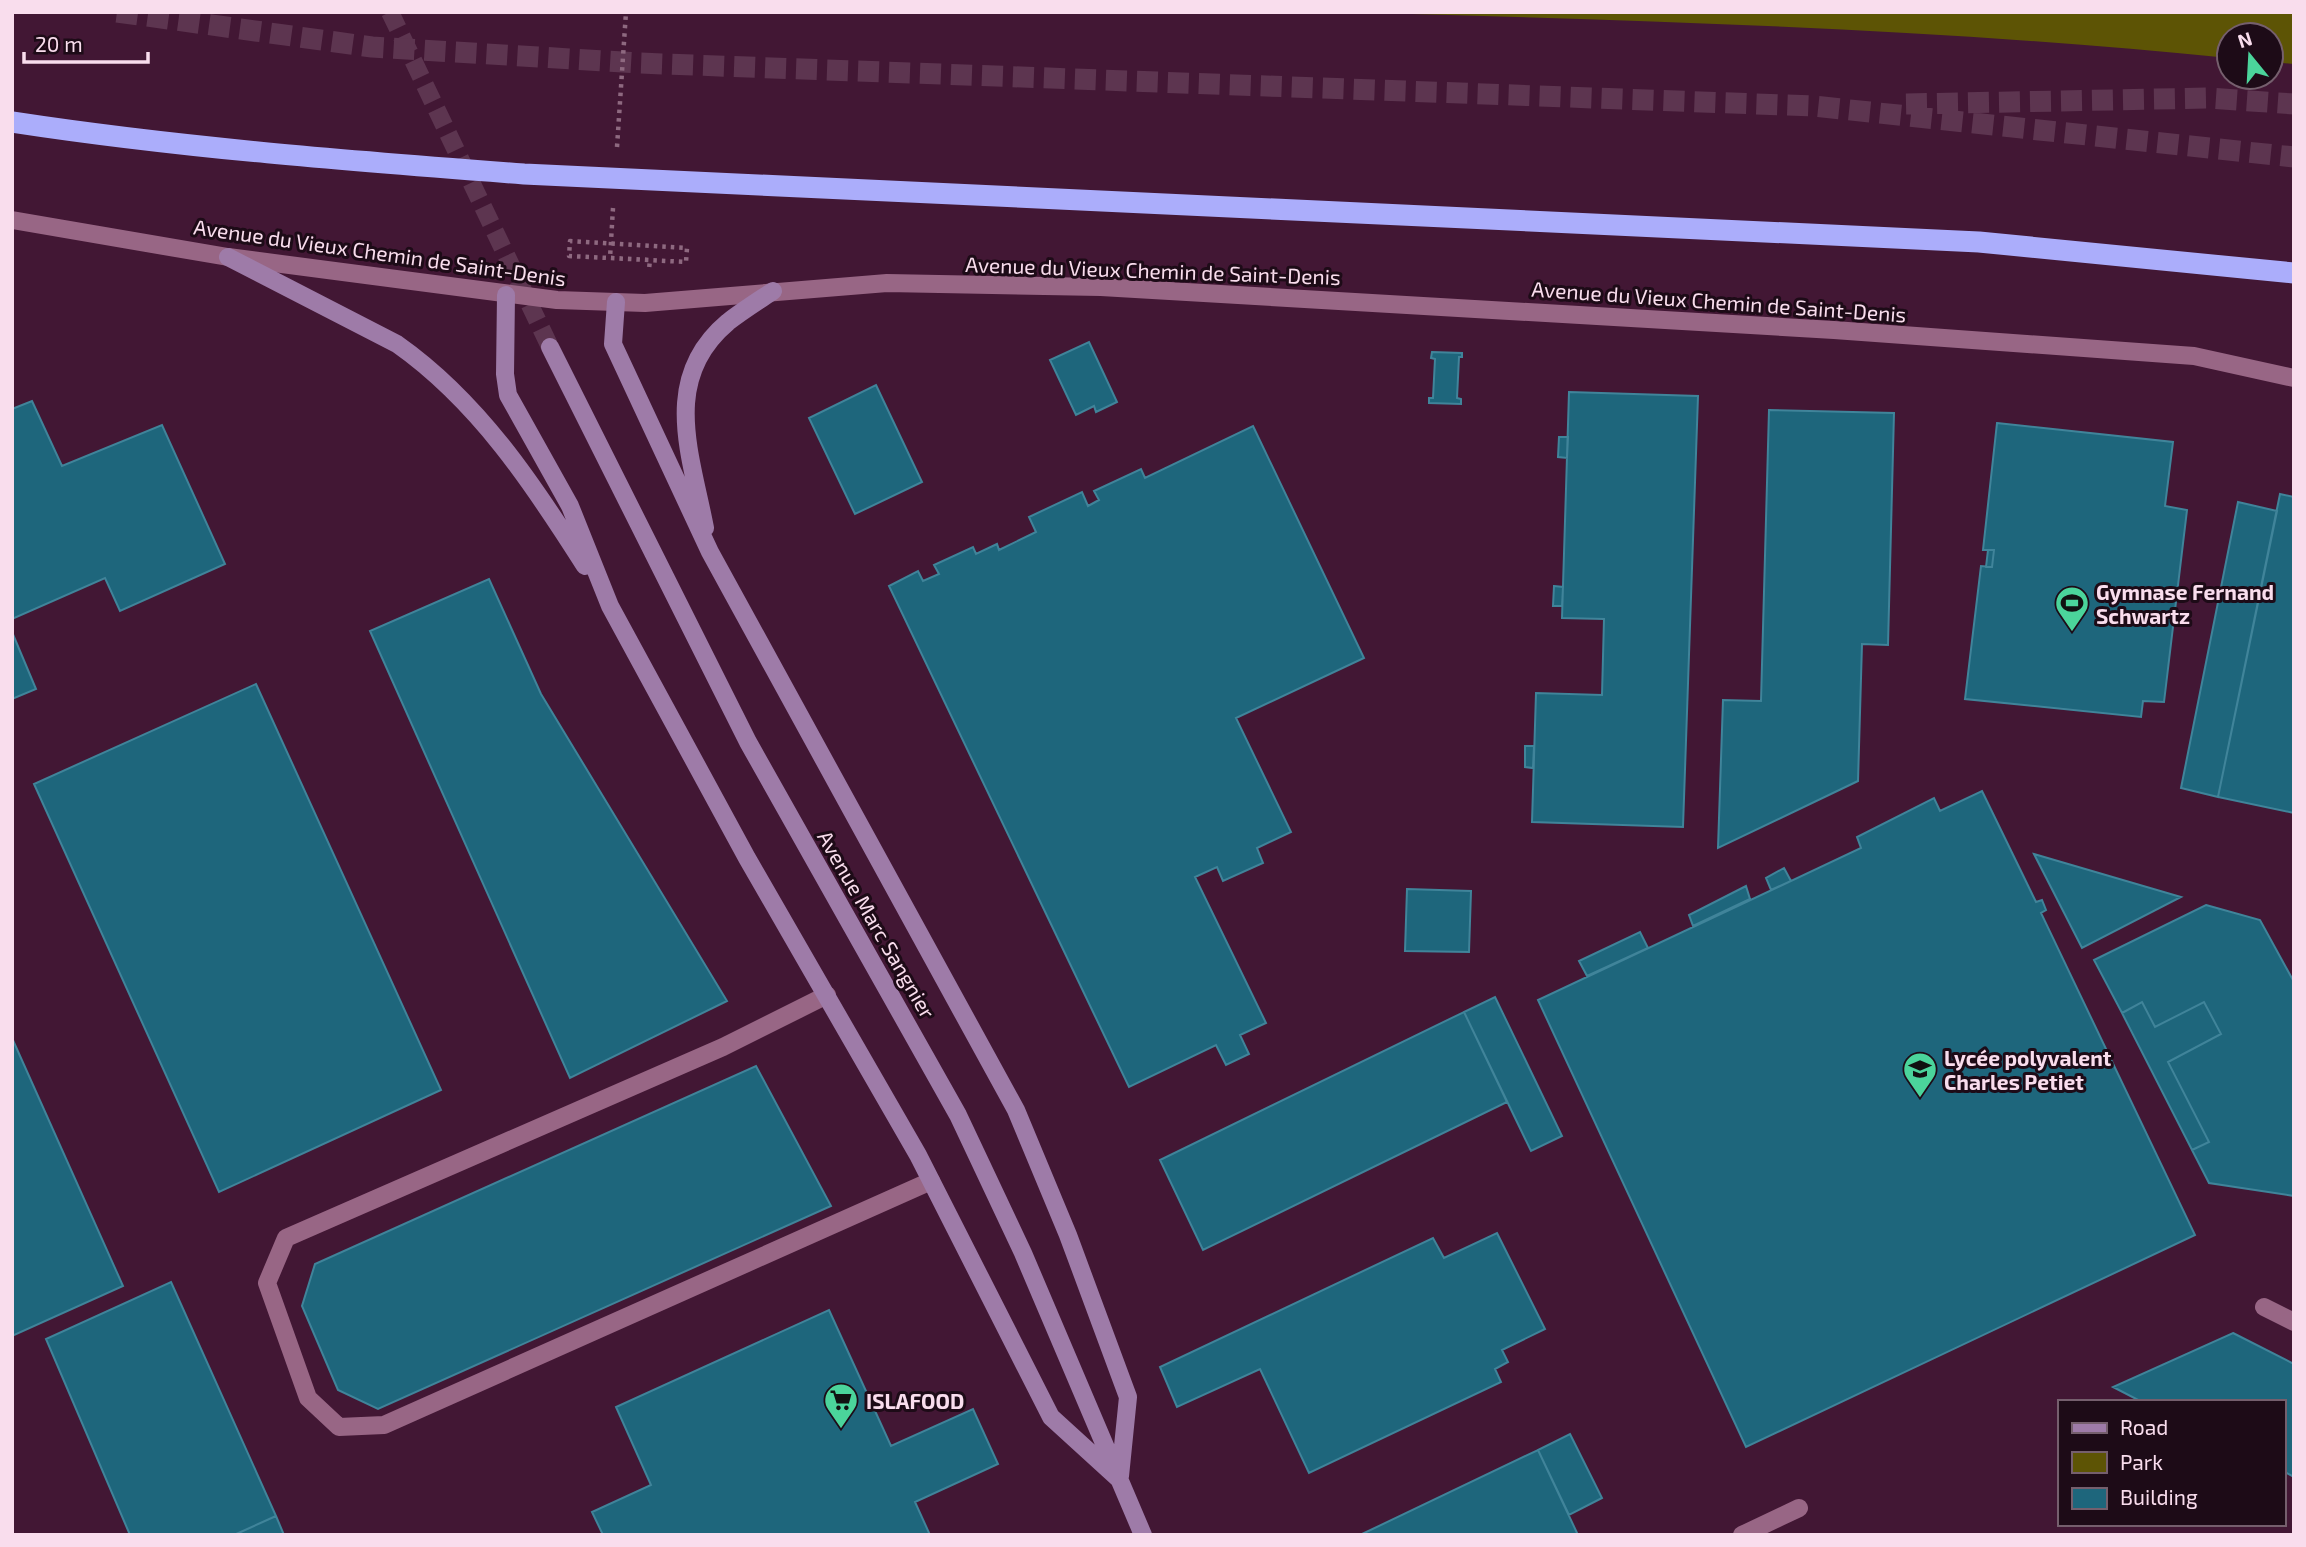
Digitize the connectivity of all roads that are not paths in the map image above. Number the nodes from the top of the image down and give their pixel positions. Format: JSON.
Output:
{"nodes":[{"id":1,"x":12,"y":122,"type":"edge"},
{"id":2,"x":12,"y":220,"type":"edge"},
{"id":3,"x":228,"y":257,"type":"junction"},
{"id":4,"x":2294,"y":273,"type":"edge"},
{"id":5,"x":773,"y":291,"type":"junction"},
{"id":6,"x":506,"y":295,"type":"junction"},
{"id":7,"x":616,"y":302,"type":"junction"},
{"id":8,"x":550,"y":346,"type":"tunnel mouth"},
{"id":9,"x":2294,"y":378,"type":"edge"},
{"id":10,"x":710,"y":552,"type":"junction"},
{"id":11,"x":610,"y":606,"type":"junction"},
{"id":12,"x":827,"y":995,"type":"junction"},
{"id":13,"x":931,"y":1181,"type":"junction"},
{"id":14,"x":2264,"y":1307,"type":"dead end"},
{"id":15,"x":2294,"y":1322,"type":"edge"},
{"id":16,"x":1119,"y":1479,"type":"junction"},
{"id":17,"x":1799,"y":1508,"type":"dead end"},
{"id":18,"x":1143,"y":1535,"type":"edge"},
{"id":19,"x":1742,"y":1535,"type":"edge"}],
"edges":[{"from":1,"to":4,"type":"highway"},
{"from":2,"to":3,"type":"street","name":"Avenue du Vieux Chemin de Saint-Denis"},
{"from":3,"to":6,"type":"street","name":"Avenue du Vieux Chemin de Saint-Denis"},
{"from":3,"to":11,"type":"main road"},
{"from":5,"to":7,"type":"street","name":"Avenue du Vieux Chemin de Saint-Denis"},
{"from":5,"to":9,"type":"street","name":"Avenue du Vieux Chemin de Saint-Denis"},
{"from":5,"to":10,"type":"main road"},
{"from":6,"to":7,"type":"street","name":"Avenue du Vieux Chemin de Saint-Denis"},
{"from":6,"to":11,"type":"main road"},
{"from":7,"to":10,"type":"main road"},
{"from":8,"to":16,"type":"main road","name":"Avenue Marc Sangnier"},
{"from":10,"to":16,"type":"main road"},
{"from":11,"to":12,"type":"main road"},
{"from":12,"to":13,"type":"main road"},
{"from":12,"to":13,"type":"street"},
{"from":13,"to":16,"type":"main road"},
{"from":14,"to":15,"type":"street"},
{"from":16,"to":18,"type":"main road","name":"Avenue Marc Sangnier"},
{"from":17,"to":19,"type":"street"}]}
